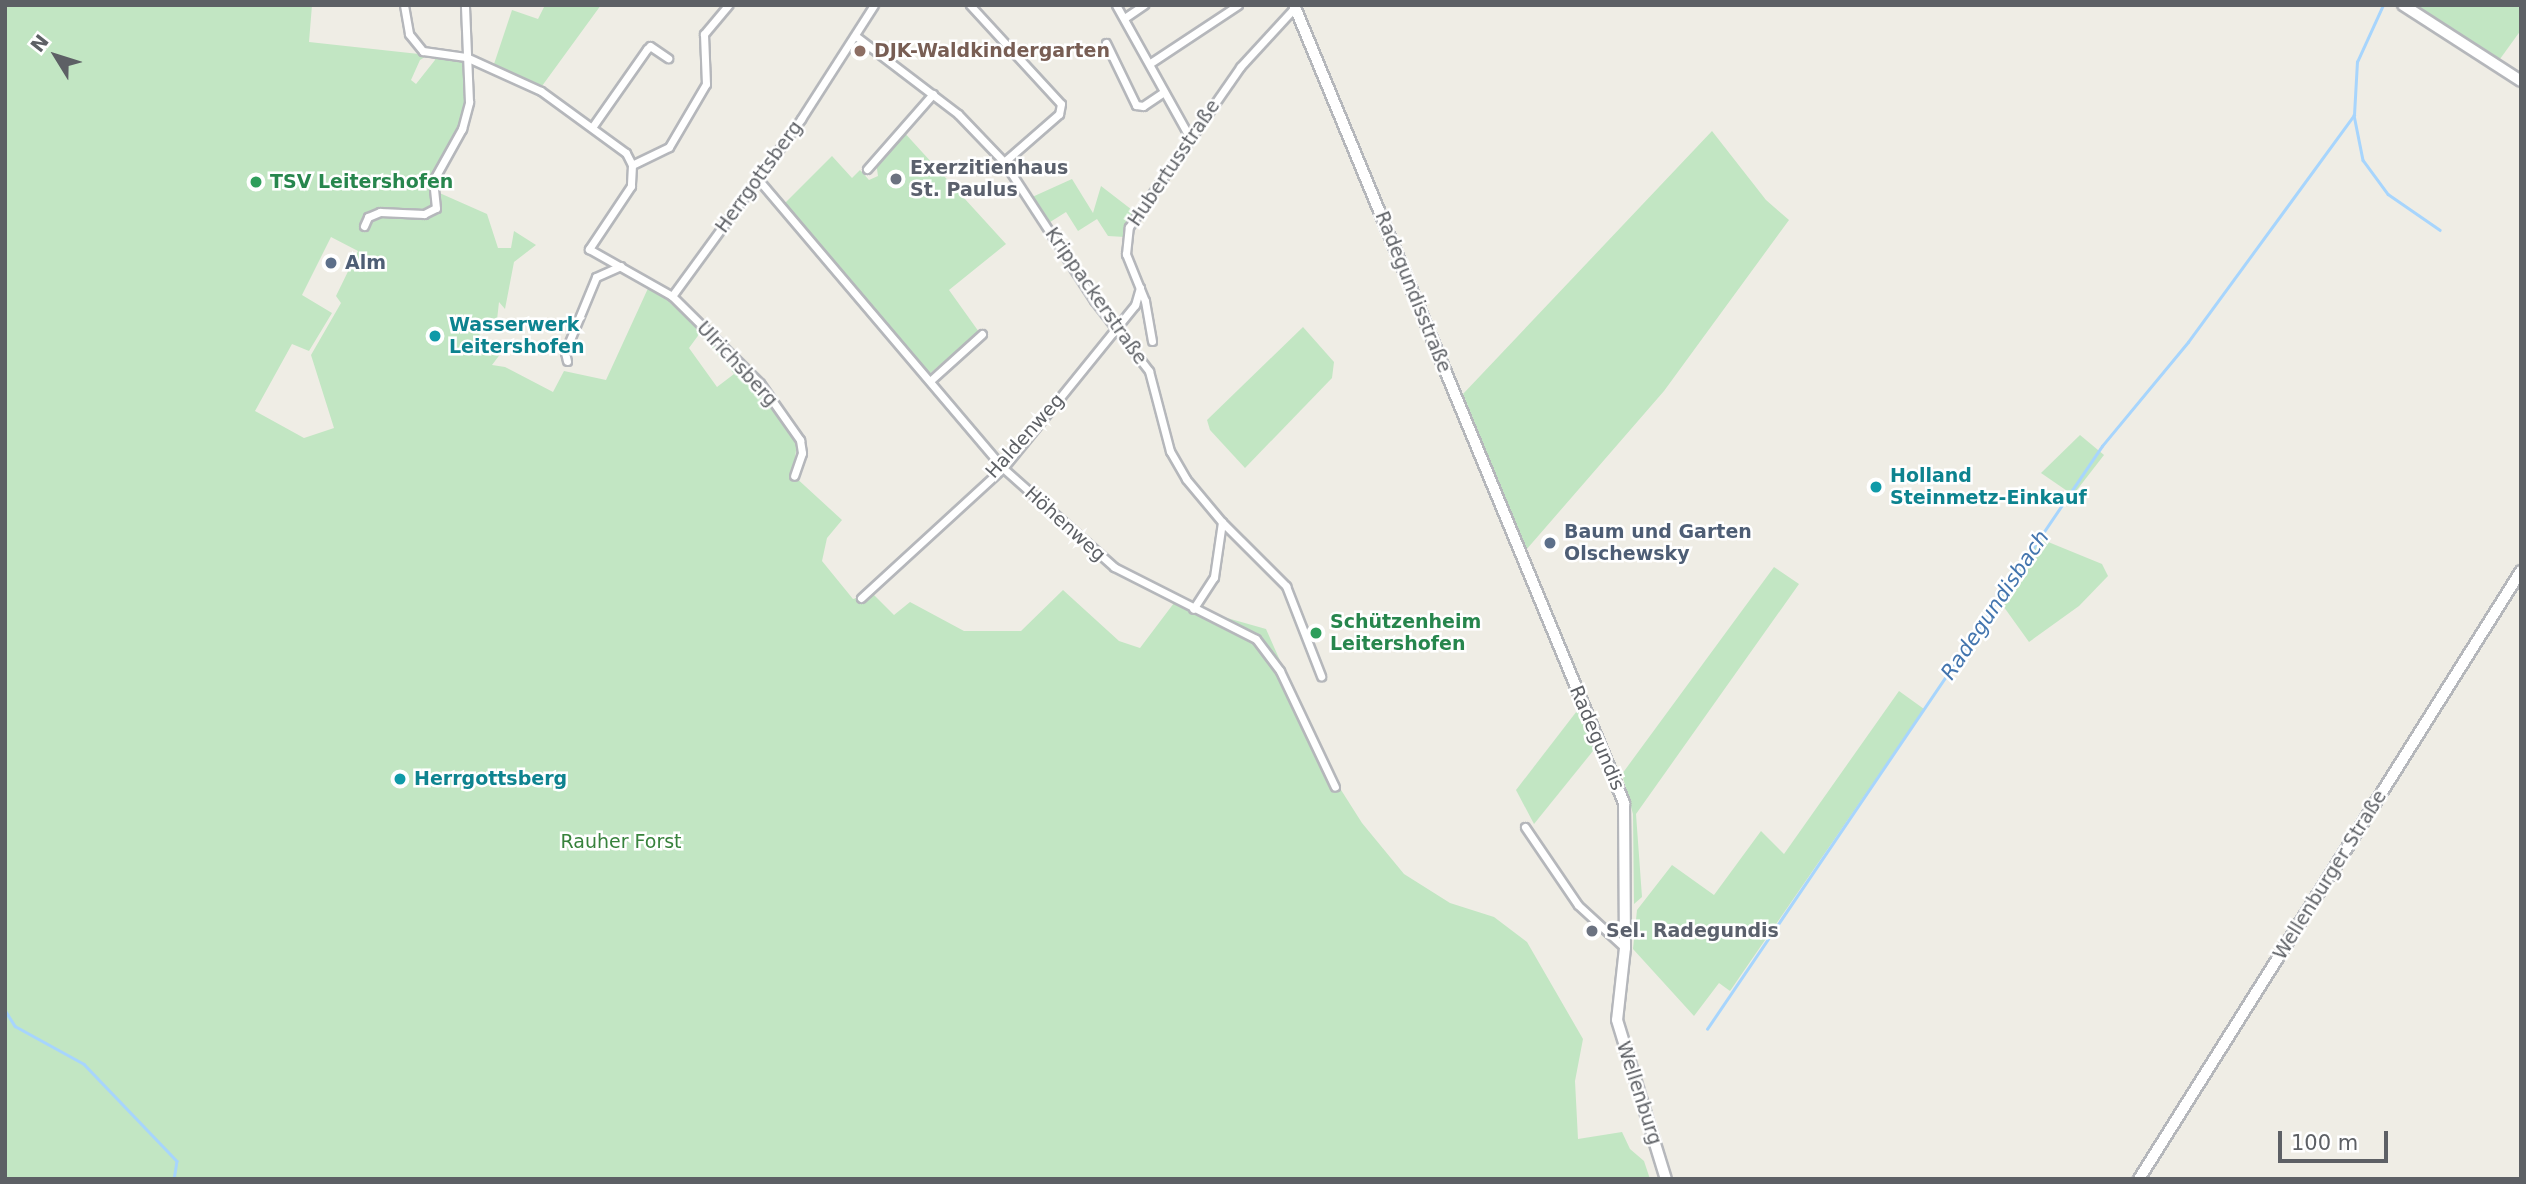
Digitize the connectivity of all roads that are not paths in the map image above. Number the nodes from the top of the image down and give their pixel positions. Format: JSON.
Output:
{"nodes":[{"id":1,"x":404,"y":5,"type":"edge"},
{"id":2,"x":465,"y":5,"type":"edge"},
{"id":3,"x":728,"y":5,"type":"edge"},
{"id":4,"x":874,"y":5,"type":"edge"},
{"id":5,"x":970,"y":5,"type":"edge"},
{"id":6,"x":1116,"y":5,"type":"edge"},
{"id":7,"x":1144,"y":5,"type":"edge"},
{"id":8,"x":1238,"y":5,"type":"edge"},
{"id":9,"x":2403,"y":5,"type":"edge"},
{"id":10,"x":1295,"y":6,"type":"edge"},
{"id":11,"x":1126,"y":17,"type":"junction"},
{"id":12,"x":857,"y":37,"type":"junction"},
{"id":13,"x":1106,"y":43,"type":"dead end"},
{"id":14,"x":466,"y":57,"type":"junction"},
{"id":15,"x":668,"y":58,"type":"dead end"},
{"id":16,"x":1152,"y":62,"type":"junction"},
{"id":17,"x":2521,"y":81,"type":"edge"},
{"id":18,"x":1164,"y":92,"type":"junction"},
{"id":19,"x":933,"y":94,"type":"junction"},
{"id":20,"x":593,"y":126,"type":"junction"},
{"id":21,"x":1189,"y":136,"type":"junction"},
{"id":22,"x":1004,"y":162,"type":"junction"},
{"id":23,"x":632,"y":165,"type":"junction"},
{"id":24,"x":867,"y":169,"type":"dead end"},
{"id":25,"x":757,"y":178,"type":"junction"},
{"id":26,"x":364,"y":226,"type":"dead end"},
{"id":27,"x":622,"y":266,"type":"junction"},
{"id":28,"x":1140,"y":288,"type":"junction"},
{"id":29,"x":672,"y":296,"type":"junction"},
{"id":30,"x":1115,"y":328,"type":"junction"},
{"id":31,"x":982,"y":334,"type":"dead end"},
{"id":32,"x":1152,"y":341,"type":"dead end"},
{"id":33,"x":567,"y":361,"type":"dead end"},
{"id":34,"x":930,"y":381,"type":"junction"},
{"id":35,"x":1003,"y":468,"type":"junction"},
{"id":36,"x":794,"y":476,"type":"dead end"},
{"id":37,"x":1222,"y":522,"type":"junction"},
{"id":38,"x":2521,"y":570,"type":"edge"},
{"id":39,"x":1530,"y":578,"type":"joint"},
{"id":40,"x":862,"y":598,"type":"dead end"},
{"id":41,"x":1193,"y":609,"type":"junction"},
{"id":42,"x":1321,"y":676,"type":"dead end"},
{"id":43,"x":1335,"y":787,"type":"dead end"},
{"id":44,"x":1525,"y":827,"type":"dead end"},
{"id":45,"x":1625,"y":948,"type":"junction"},
{"id":46,"x":1617,"y":1006,"type":"joint"},
{"id":47,"x":1666,"y":1179,"type":"edge"},
{"id":48,"x":2138,"y":1179,"type":"edge"}],
"edges":[{"from":1,"to":14,"type":"street"},
{"from":2,"to":14,"type":"street"},
{"from":3,"to":23,"type":"street"},
{"from":4,"to":12,"type":"street","name":"Herrgottsberg"},
{"from":5,"to":22,"type":"street"},
{"from":6,"to":11,"type":"street"},
{"from":7,"to":11,"type":"street"},
{"from":8,"to":16,"type":"street"},
{"from":9,"to":17,"type":"street"},
{"from":10,"to":21,"type":"street","name":"Hubertusstraße"},
{"from":10,"to":39,"type":"street","name":"Radegundisstraße"},
{"from":11,"to":16,"type":"street"},
{"from":12,"to":19,"type":"street","name":"Krippackerstraße"},
{"from":12,"to":25,"type":"street","name":"Herrgottsberg"},
{"from":13,"to":18,"type":"street"},
{"from":14,"to":20,"type":"street"},
{"from":14,"to":26,"type":"street"},
{"from":15,"to":20,"type":"street"},
{"from":16,"to":18,"type":"street"},
{"from":18,"to":21,"type":"street"},
{"from":19,"to":22,"type":"street","name":"Krippackerstraße"},
{"from":19,"to":24,"type":"street"},
{"from":20,"to":23,"type":"street"},
{"from":21,"to":28,"type":"street","name":"Hubertusstraße"},
{"from":22,"to":30,"type":"street","name":"Krippackerstraße"},
{"from":23,"to":27,"type":"street"},
{"from":25,"to":29,"type":"street","name":"Herrgottsberg"},
{"from":25,"to":34,"type":"street","name":"Höhenweg"},
{"from":27,"to":29,"type":"street"},
{"from":27,"to":33,"type":"street"},
{"from":28,"to":30,"type":"street","name":"Haldenweg"},
{"from":28,"to":32,"type":"street","name":"Hubertusstraße"},
{"from":29,"to":36,"type":"street","name":"Ulrichsberg"},
{"from":30,"to":35,"type":"street","name":"Haldenweg"},
{"from":30,"to":37,"type":"street","name":"Krippackerstraße"},
{"from":31,"to":34,"type":"street"},
{"from":34,"to":35,"type":"street","name":"Höhenweg"},
{"from":35,"to":40,"type":"street","name":"Haldenweg"},
{"from":35,"to":41,"type":"street","name":"Höhenweg"},
{"from":37,"to":41,"type":"street"},
{"from":37,"to":42,"type":"street"},
{"from":38,"to":48,"type":"street","name":"Wellenburger Straße"},
{"from":39,"to":45,"type":"street","name":"Radegundis"},
{"from":41,"to":43,"type":"street","name":"Höhenweg"},
{"from":44,"to":45,"type":"street"},
{"from":45,"to":46,"type":"street","name":"Radegundis"},
{"from":46,"to":47,"type":"street","name":"Wellenburg"}]}
